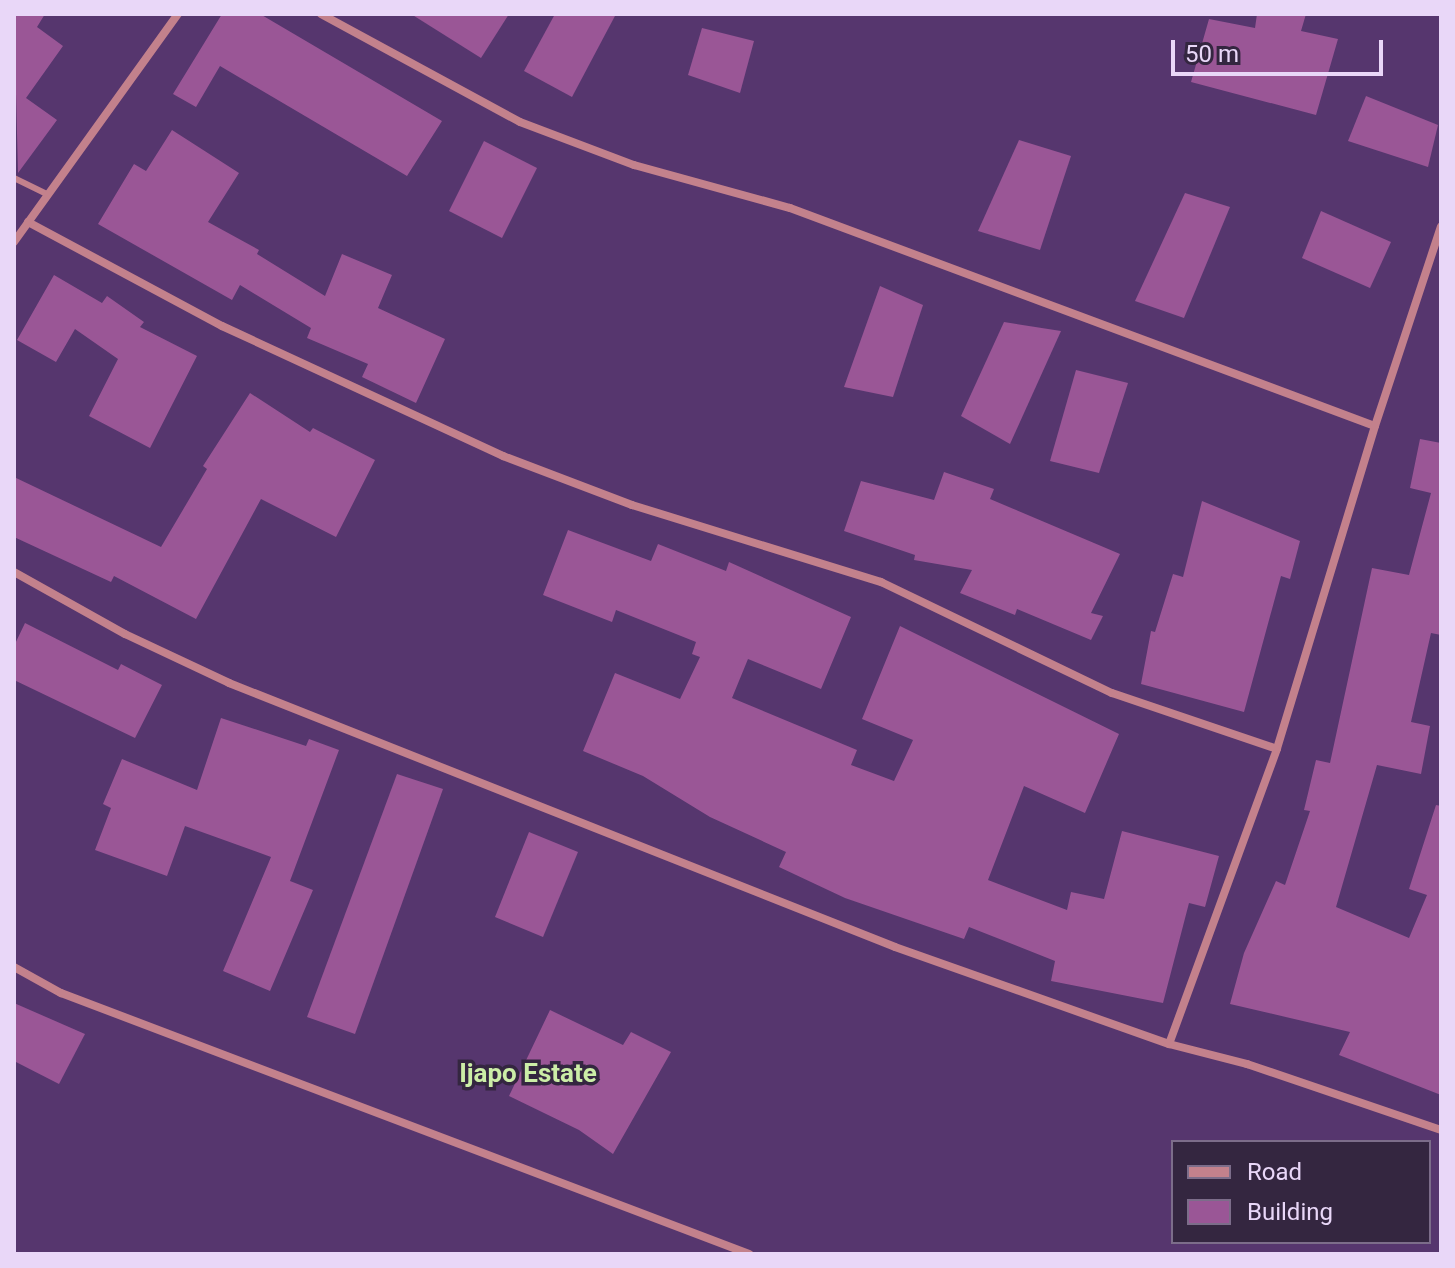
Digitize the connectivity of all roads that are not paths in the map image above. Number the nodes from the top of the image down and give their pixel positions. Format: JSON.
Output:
{"nodes":[{"id":1,"x":178,"y":14,"type":"edge"},
{"id":2,"x":321,"y":14,"type":"edge"},
{"id":3,"x":14,"y":178,"type":"edge"},
{"id":4,"x":47,"y":194,"type":"junction"},
{"id":5,"x":28,"y":222,"type":"junction"},
{"id":6,"x":1441,"y":227,"type":"edge"},
{"id":7,"x":14,"y":242,"type":"edge"},
{"id":8,"x":1375,"y":426,"type":"junction"},
{"id":9,"x":14,"y":572,"type":"edge"},
{"id":10,"x":1277,"y":749,"type":"junction"},
{"id":11,"x":14,"y":967,"type":"edge"},
{"id":12,"x":1169,"y":1044,"type":"junction"},
{"id":13,"x":1441,"y":1130,"type":"edge"},
{"id":14,"x":749,"y":1254,"type":"edge"}],
"edges":[{"from":1,"to":4,"type":"street"},
{"from":2,"to":8,"type":"street"},
{"from":3,"to":4,"type":"lane"},
{"from":4,"to":5,"type":"street"},
{"from":5,"to":7,"type":"street"},
{"from":5,"to":10,"type":"street"},
{"from":6,"to":8,"type":"street"},
{"from":8,"to":10,"type":"street"},
{"from":9,"to":12,"type":"street"},
{"from":10,"to":12,"type":"street"},
{"from":11,"to":14,"type":"street"},
{"from":12,"to":13,"type":"street"}]}
